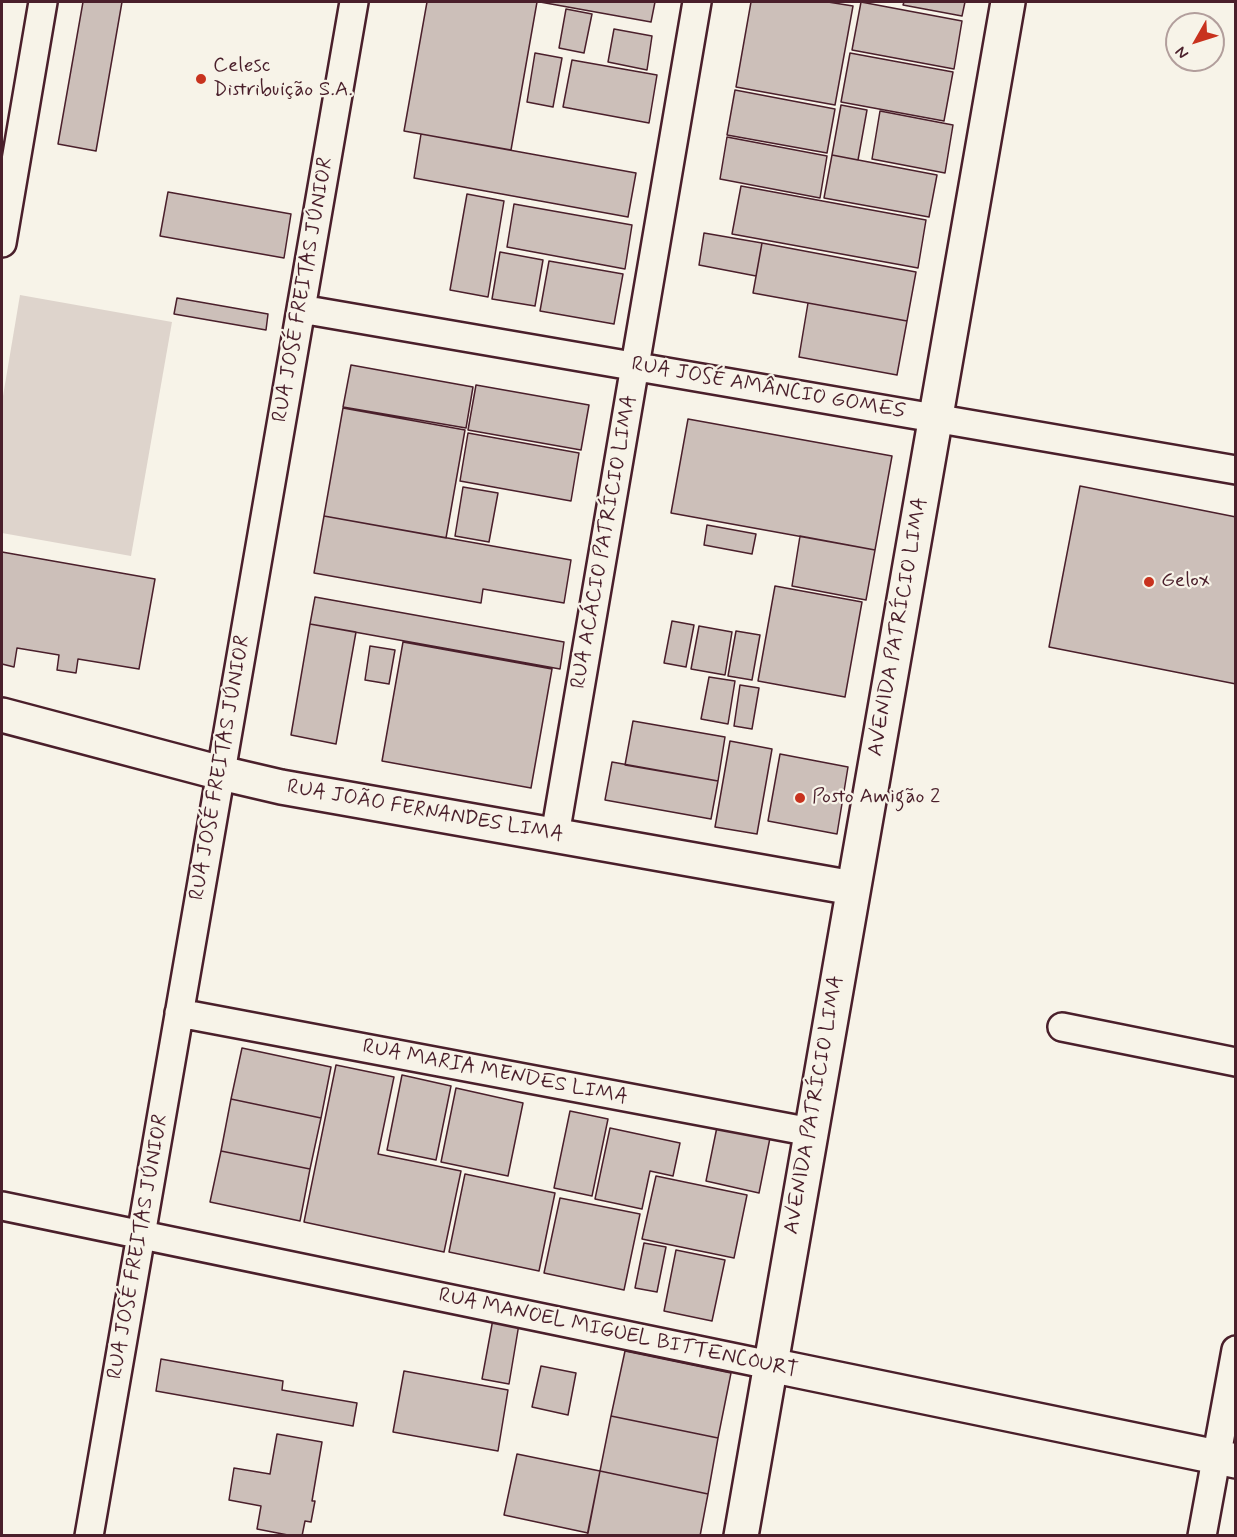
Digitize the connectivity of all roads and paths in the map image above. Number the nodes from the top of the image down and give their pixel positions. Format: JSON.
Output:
{"nodes":[{"id":1,"x":43,"y":2,"type":"edge"},
{"id":2,"x":354,"y":2,"type":"edge"},
{"id":3,"x":697,"y":2,"type":"edge"},
{"id":4,"x":1008,"y":2,"type":"edge"},
{"id":5,"x":2,"y":243,"type":"edge"},
{"id":6,"x":301,"y":309,"type":"junction"},
{"id":7,"x":635,"y":366,"type":"junction"},
{"id":8,"x":935,"y":418,"type":"junction"},
{"id":9,"x":1236,"y":470,"type":"edge"},
{"id":10,"x":2,"y":715,"type":"edge"},
{"id":11,"x":220,"y":773,"type":"junction"},
{"id":12,"x":555,"y":835,"type":"junction"},
{"id":13,"x":854,"y":888,"type":"junction"},
{"id":14,"x":179,"y":1014,"type":"junction"},
{"id":15,"x":1062,"y":1027,"type":"dead end"},
{"id":16,"x":1236,"y":1062,"type":"edge"},
{"id":17,"x":811,"y":1132,"type":"junction"},
{"id":18,"x":2,"y":1206,"type":"edge"},
{"id":19,"x":141,"y":1235,"type":"junction"},
{"id":20,"x":1236,"y":1350,"type":"edge"},
{"id":21,"x":770,"y":1365,"type":"junction"},
{"id":22,"x":1226,"y":1459,"type":"edge"},
{"id":23,"x":89,"y":1536,"type":"edge"},
{"id":24,"x":741,"y":1536,"type":"edge"},
{"id":25,"x":1202,"y":1536,"type":"edge"}],
"edges":[{"from":1,"to":5,"type":"street"},
{"from":2,"to":6,"type":"street","name":"RUA JOSÉ FREITAS JÚNIOR"},
{"from":3,"to":7,"type":"street","name":"RUA ACÁCIO PATRÍCIO LIMA"},
{"from":4,"to":8,"type":"main road","name":"AVENIDA PATRÍCIO LIMA"},
{"from":6,"to":7,"type":"street","name":"RUA JOSÉ AMÂNCIO GOMES"},
{"from":6,"to":11,"type":"street","name":"RUA JOSÉ FREITAS JÚNIOR"},
{"from":7,"to":8,"type":"street","name":"RUA JOSÉ AMÂNCIO GOMES"},
{"from":7,"to":12,"type":"street","name":"RUA ACÁCIO PATRÍCIO LIMA"},
{"from":8,"to":9,"type":"street","name":"RUA JOSÉ AMÂNCIO GOMES"},
{"from":8,"to":13,"type":"main road","name":"AVENIDA PATRÍCIO LIMA"},
{"from":10,"to":11,"type":"main road","name":"RUA JOÃO FERNANDES LIMA"},
{"from":11,"to":12,"type":"main road","name":"RUA JOÃO FERNANDES LIMA"},
{"from":11,"to":14,"type":"street","name":"RUA JOSÉ FREITAS JÚNIOR"},
{"from":12,"to":13,"type":"main road","name":"RUA JOÃO FERNANDES LIMA"},
{"from":13,"to":17,"type":"main road","name":"AVENIDA PATRÍCIO LIMA"},
{"from":14,"to":17,"type":"street","name":"RUA MARIA MENDES LIMA"},
{"from":14,"to":19,"type":"street","name":"RUA JOSÉ FREITAS JÚNIOR"},
{"from":15,"to":16,"type":"street"},
{"from":17,"to":21,"type":"main road","name":"AVENIDA PATRÍCIO LIMA"},
{"from":18,"to":19,"type":"street","name":"RUA MANOEL MIGUEL BITTENCOURT"},
{"from":19,"to":21,"type":"street","name":"RUA MANOEL MIGUEL BITTENCOURT"},
{"from":19,"to":23,"type":"street","name":"RUA JOSÉ FREITAS JÚNIOR"},
{"from":20,"to":22,"type":"street"},
{"from":21,"to":22,"type":"main road","name":"RUA MANOEL MIGUEL BITTENCOURT"},
{"from":21,"to":24,"type":"main road","name":"AVENIDA PATRÍCIO LIMA"},
{"from":22,"to":25,"type":"street"}]}
